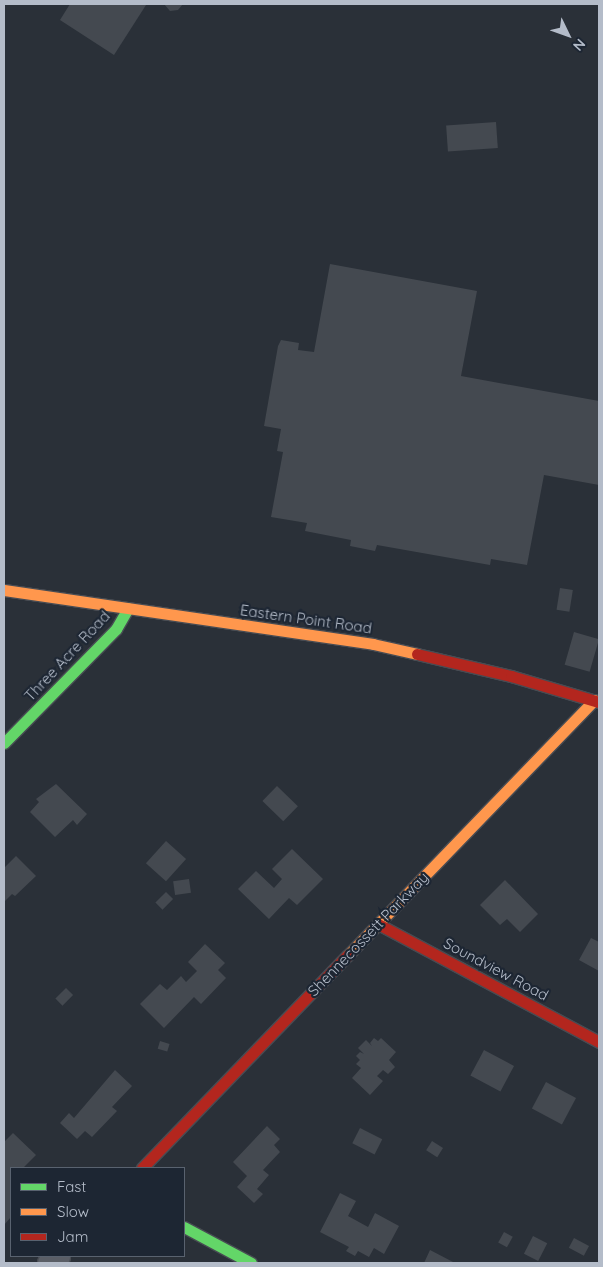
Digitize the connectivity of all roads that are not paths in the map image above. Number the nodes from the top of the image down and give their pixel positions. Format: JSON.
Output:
{"nodes":[{"id":1,"x":4,"y":590,"type":"edge"},
{"id":2,"x":128,"y":608,"type":"junction"},
{"id":3,"x":596,"y":701,"type":"edge"},
{"id":4,"x":4,"y":743,"type":"edge"},
{"id":5,"x":378,"y":924,"type":"junction"},
{"id":6,"x":599,"y":1042,"type":"edge"},
{"id":7,"x":143,"y":1167,"type":"edge"},
{"id":8,"x":185,"y":1228,"type":"edge"},
{"id":9,"x":251,"y":1263,"type":"edge"}],
"edges":[{"from":1,"to":2,"type":"street","name":"Eastern Point Road"},
{"from":2,"to":3,"type":"street","name":"Eastern Point Road"},
{"from":2,"to":4,"type":"street","name":"Three Acre Road"},
{"from":3,"to":5,"type":"street","name":"Shennecossett Parkway"},
{"from":5,"to":6,"type":"street","name":"Soundview Road"},
{"from":5,"to":7,"type":"street","name":"Shennecossett Parkway"},
{"from":8,"to":9,"type":"street"}]}
